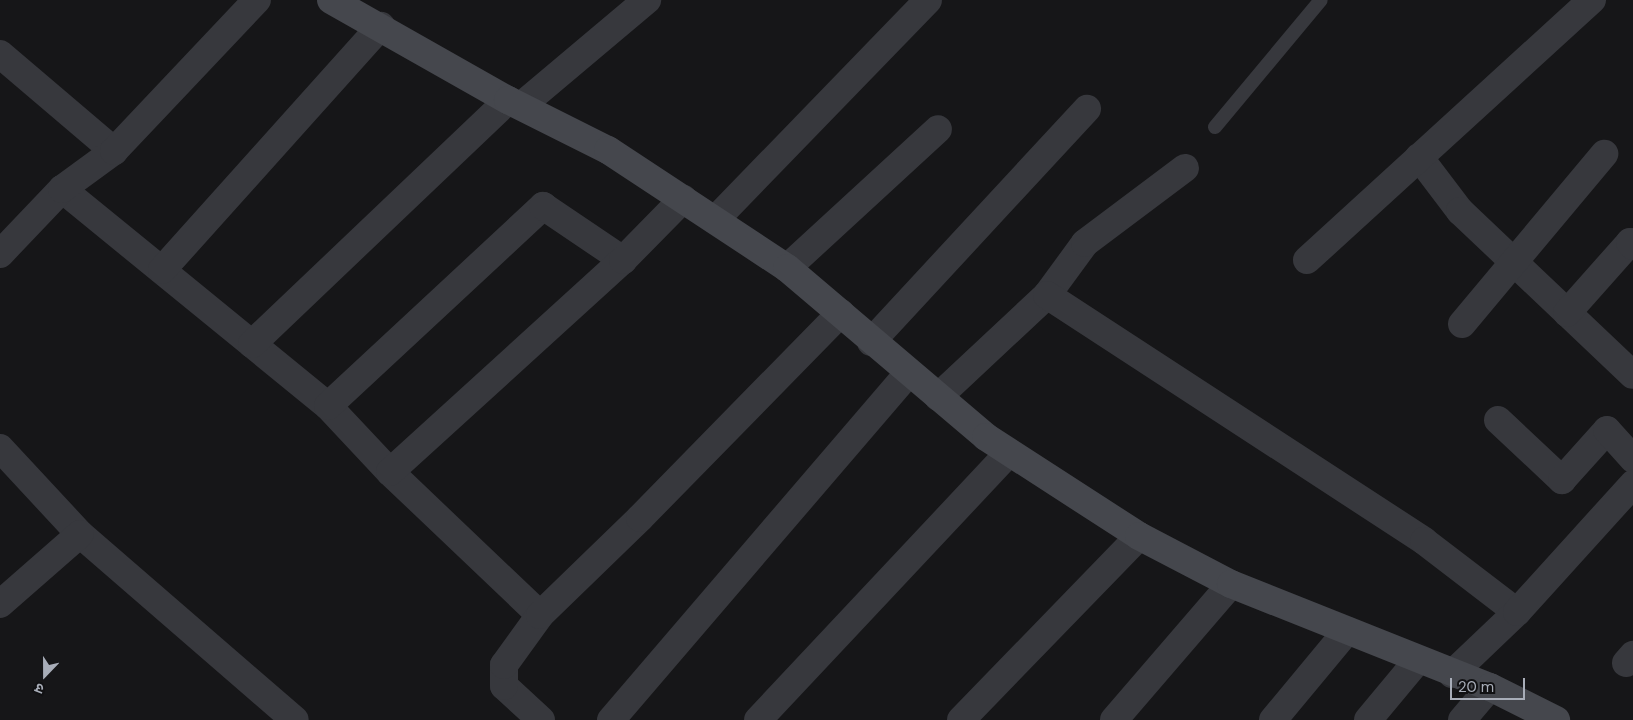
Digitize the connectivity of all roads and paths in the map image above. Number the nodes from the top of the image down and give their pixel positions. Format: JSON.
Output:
{"nodes":[{"id":1,"x":257,"y":0,"type":"edge"},
{"id":2,"x":330,"y":0,"type":"edge"},
{"id":3,"x":646,"y":0,"type":"edge"},
{"id":4,"x":928,"y":0,"type":"edge"},
{"id":5,"x":1321,"y":0,"type":"edge"},
{"id":6,"x":1592,"y":0,"type":"edge"},
{"id":7,"x":382,"y":26,"type":"junction"},
{"id":8,"x":0,"y":54,"type":"edge"},
{"id":9,"x":515,"y":103,"type":"junction"},
{"id":10,"x":1087,"y":109,"type":"dead end"},
{"id":11,"x":1215,"y":128,"type":"dead end"},
{"id":12,"x":938,"y":129,"type":"dead end"},
{"id":13,"x":114,"y":151,"type":"junction"},
{"id":14,"x":1604,"y":154,"type":"dead end"},
{"id":15,"x":1419,"y":157,"type":"junction"},
{"id":16,"x":1186,"y":168,"type":"dead end"},
{"id":17,"x":62,"y":189,"type":"junction"},
{"id":18,"x":683,"y":199,"type":"junction"},
{"id":19,"x":715,"y":220,"type":"junction"},
{"id":20,"x":1633,"y":246,"type":"edge"},
{"id":21,"x":0,"y":254,"type":"edge"},
{"id":22,"x":623,"y":260,"type":"junction"},
{"id":23,"x":1307,"y":260,"type":"dead end"},
{"id":24,"x":1514,"y":263,"type":"junction"},
{"id":25,"x":787,"y":268,"type":"junction"},
{"id":26,"x":162,"y":270,"type":"junction"},
{"id":27,"x":1047,"y":295,"type":"junction"},
{"id":28,"x":840,"y":312,"type":"junction"},
{"id":29,"x":1567,"y":313,"type":"junction"},
{"id":30,"x":1462,"y":324,"type":"dead end"},
{"id":31,"x":871,"y":342,"type":"junction"},
{"id":32,"x":252,"y":344,"type":"junction"},
{"id":33,"x":908,"y":374,"type":"junction"},
{"id":34,"x":1633,"y":375,"type":"edge"},
{"id":35,"x":938,"y":397,"type":"junction"},
{"id":36,"x":328,"y":406,"type":"junction"},
{"id":37,"x":1498,"y":420,"type":"dead end"},
{"id":38,"x":0,"y":448,"type":"edge"},
{"id":39,"x":1009,"y":453,"type":"junction"},
{"id":40,"x":1633,"y":459,"type":"edge"},
{"id":41,"x":390,"y":472,"type":"junction"},
{"id":42,"x":1633,"y":484,"type":"edge"},
{"id":43,"x":80,"y":534,"type":"junction"},
{"id":44,"x":1139,"y":536,"type":"junction"},
{"id":45,"x":1231,"y":584,"type":"junction"},
{"id":46,"x":0,"y":604,"type":"edge"},
{"id":47,"x":1517,"y":612,"type":"junction"},
{"id":48,"x":540,"y":615,"type":"junction"},
{"id":49,"x":1347,"y":631,"type":"junction"},
{"id":50,"x":1418,"y":660,"type":"junction"},
{"id":51,"x":1452,"y":674,"type":"junction"},
{"id":52,"x":1490,"y":687,"type":"junction"},
{"id":53,"x":295,"y":720,"type":"edge"},
{"id":54,"x":541,"y":720,"type":"edge"},
{"id":55,"x":611,"y":720,"type":"edge"},
{"id":56,"x":758,"y":720,"type":"edge"},
{"id":57,"x":961,"y":720,"type":"edge"},
{"id":58,"x":1114,"y":720,"type":"edge"},
{"id":59,"x":1273,"y":720,"type":"edge"},
{"id":60,"x":1368,"y":720,"type":"edge"},
{"id":61,"x":1462,"y":720,"type":"edge"},
{"id":62,"x":1556,"y":720,"type":"edge"}],
"edges":[{"from":1,"to":13,"type":"street"},
{"from":2,"to":7,"type":"street"},
{"from":3,"to":9,"type":"street"},
{"from":4,"to":19,"type":"street"},
{"from":5,"to":11,"type":"lane"},
{"from":6,"to":15,"type":"street"},
{"from":7,"to":9,"type":"street"},
{"from":7,"to":26,"type":"street"},
{"from":8,"to":13,"type":"street"},
{"from":9,"to":18,"type":"street"},
{"from":9,"to":32,"type":"street"},
{"from":10,"to":31,"type":"street"},
{"from":12,"to":25,"type":"street"},
{"from":13,"to":17,"type":"street"},
{"from":14,"to":24,"type":"street"},
{"from":15,"to":23,"type":"street"},
{"from":15,"to":24,"type":"street"},
{"from":16,"to":27,"type":"street"},
{"from":17,"to":21,"type":"street"},
{"from":17,"to":26,"type":"street"},
{"from":18,"to":19,"type":"street"},
{"from":18,"to":22,"type":"street"},
{"from":19,"to":25,"type":"street"},
{"from":20,"to":29,"type":"street"},
{"from":22,"to":36,"type":"street"},
{"from":22,"to":41,"type":"street"},
{"from":24,"to":29,"type":"street"},
{"from":24,"to":30,"type":"street"},
{"from":25,"to":28,"type":"street"},
{"from":26,"to":32,"type":"street"},
{"from":27,"to":35,"type":"street"},
{"from":27,"to":47,"type":"street"},
{"from":28,"to":31,"type":"street"},
{"from":28,"to":48,"type":"street"},
{"from":29,"to":34,"type":"street"},
{"from":31,"to":33,"type":"street"},
{"from":32,"to":36,"type":"street"},
{"from":33,"to":35,"type":"street"},
{"from":33,"to":55,"type":"street"},
{"from":35,"to":39,"type":"street"},
{"from":36,"to":41,"type":"street"},
{"from":37,"to":40,"type":"street"},
{"from":38,"to":43,"type":"street"},
{"from":39,"to":44,"type":"street"},
{"from":39,"to":56,"type":"street"},
{"from":41,"to":48,"type":"street"},
{"from":42,"to":47,"type":"street"},
{"from":43,"to":46,"type":"street"},
{"from":43,"to":53,"type":"street"},
{"from":44,"to":45,"type":"street"},
{"from":44,"to":57,"type":"street"},
{"from":45,"to":49,"type":"street"},
{"from":45,"to":58,"type":"street"},
{"from":47,"to":51,"type":"street"},
{"from":48,"to":54,"type":"street"},
{"from":49,"to":50,"type":"street"},
{"from":49,"to":59,"type":"street"},
{"from":50,"to":51,"type":"street"},
{"from":50,"to":60,"type":"street"},
{"from":51,"to":52,"type":"street"},
{"from":52,"to":61,"type":"street"},
{"from":52,"to":62,"type":"street"}]}
